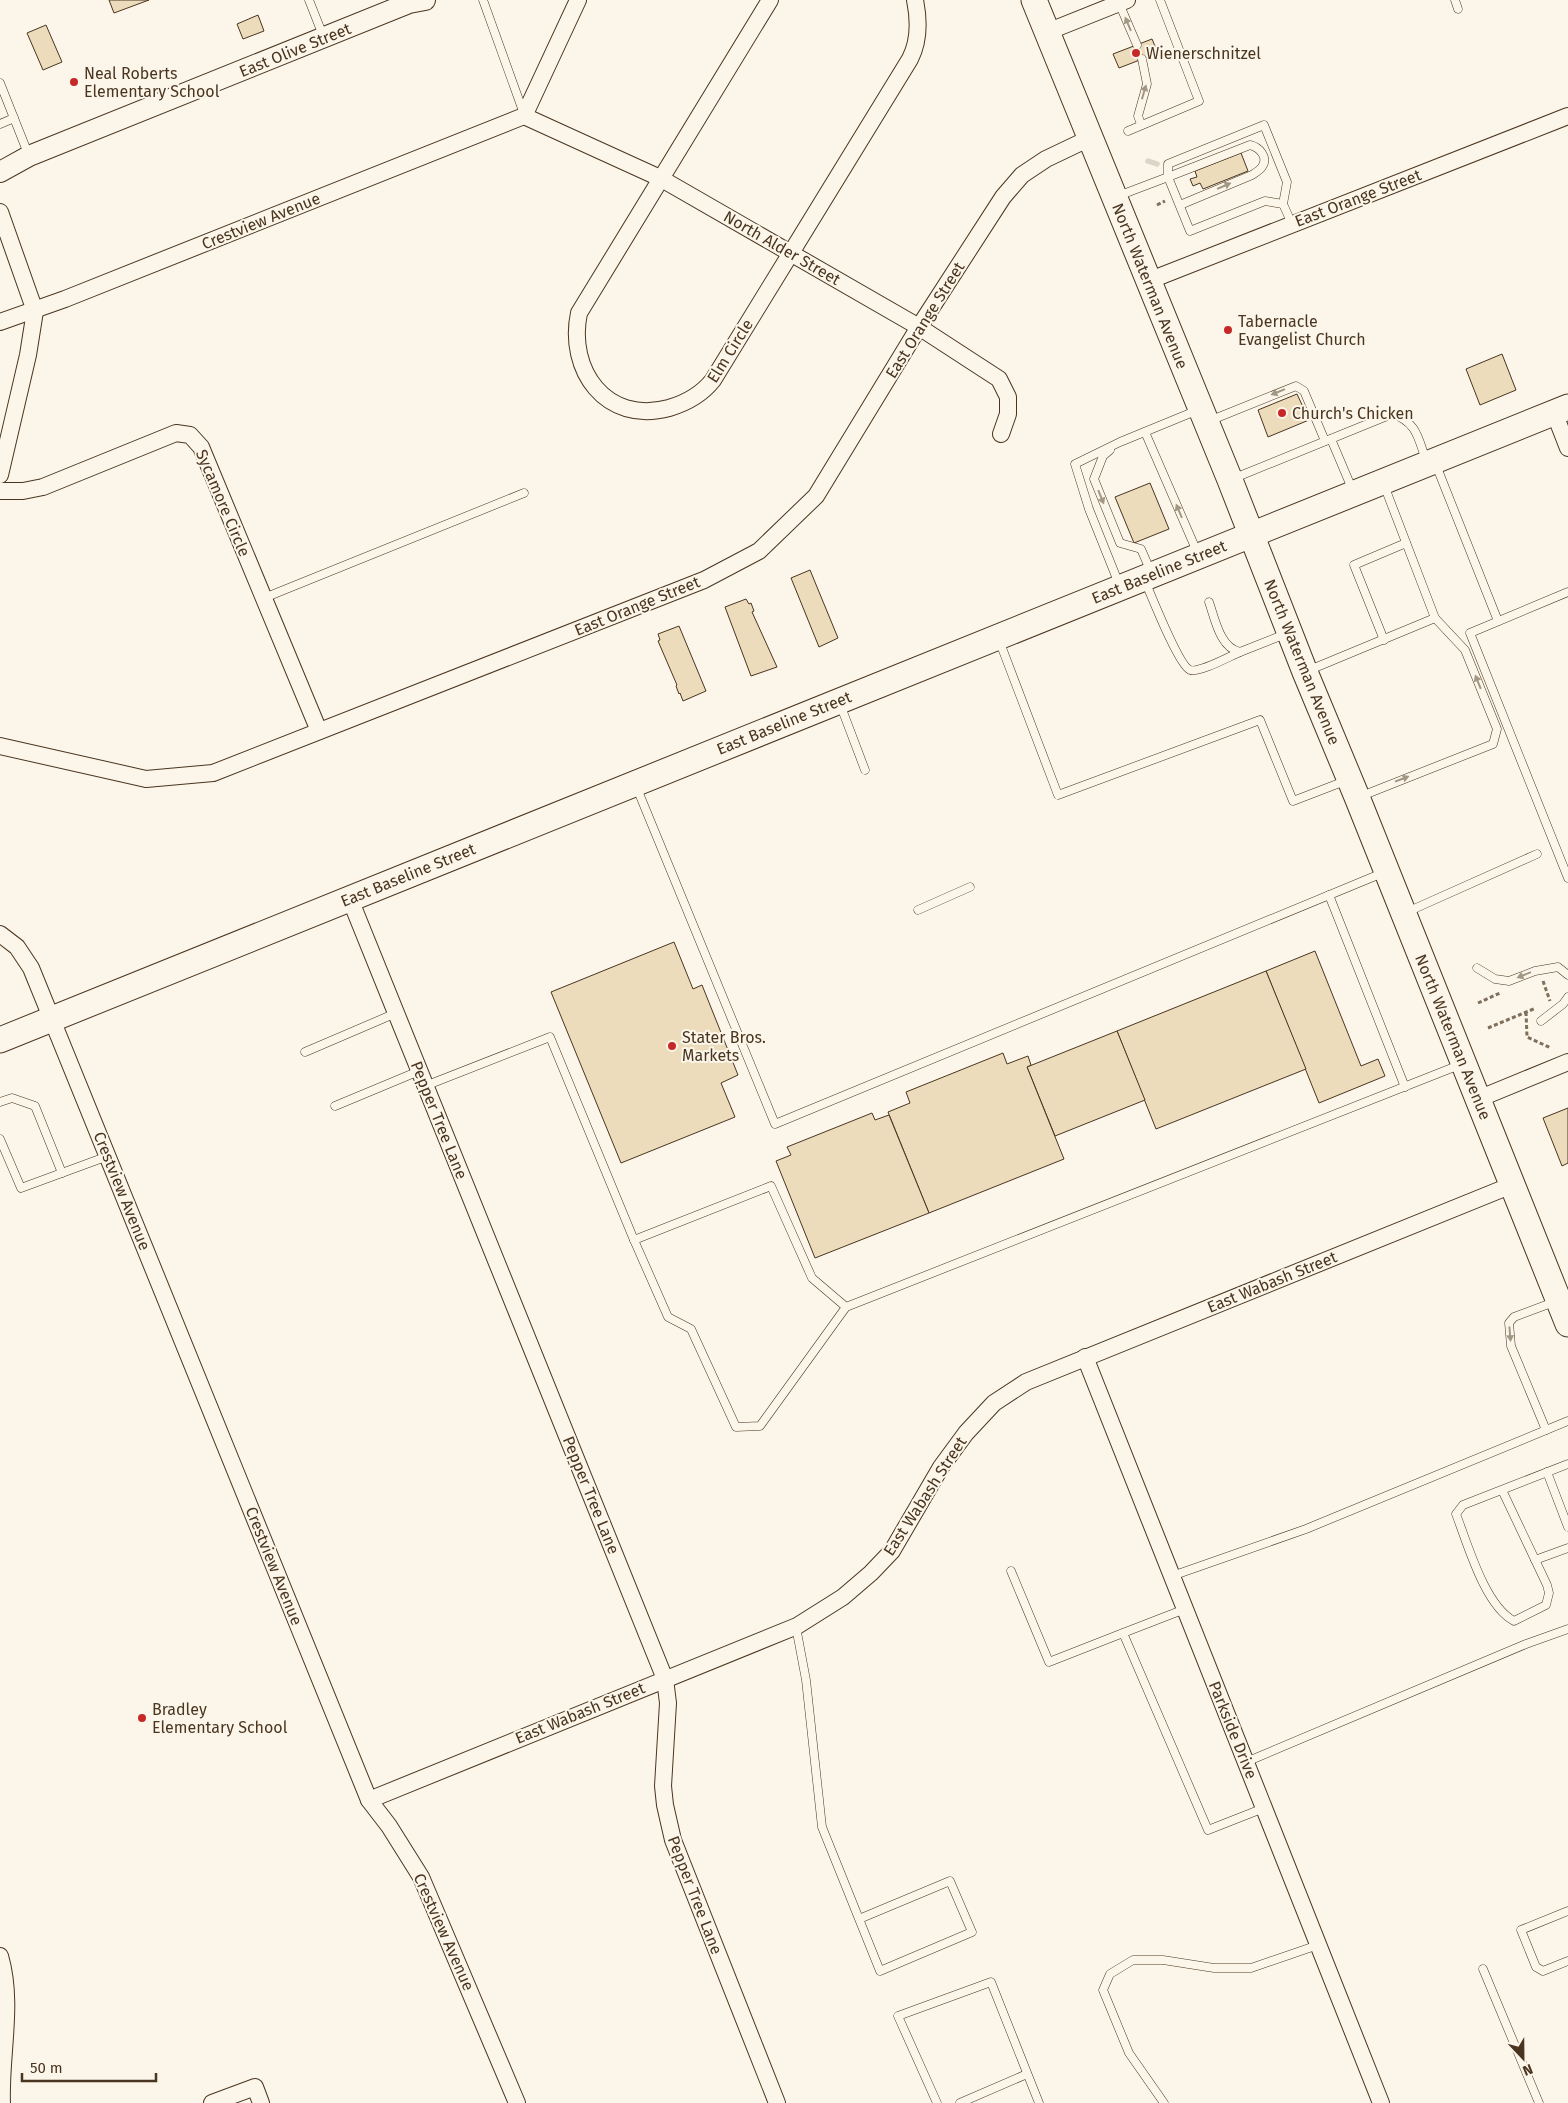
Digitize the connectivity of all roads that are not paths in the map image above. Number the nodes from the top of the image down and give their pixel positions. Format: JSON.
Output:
{"nodes":[{"id":1,"x":309,"y":0,"type":"edge"},
{"id":2,"x":425,"y":0,"type":"edge"},
{"id":3,"x":483,"y":0,"type":"edge"},
{"id":4,"x":578,"y":0,"type":"edge"},
{"id":5,"x":770,"y":0,"type":"edge"},
{"id":6,"x":915,"y":0,"type":"edge"},
{"id":7,"x":1034,"y":0,"type":"edge"},
{"id":8,"x":1160,"y":0,"type":"edge"},
{"id":9,"x":1454,"y":0,"type":"edge"},
{"id":10,"x":1123,"y":2,"type":"edge"},
{"id":11,"x":1458,"y":9,"type":"dead end"},
{"id":12,"x":1047,"y":32,"type":"junction"},
{"id":13,"x":324,"y":38,"type":"junction"},
{"id":14,"x":1137,"y":45,"type":"dead end"},
{"id":15,"x":1142,"y":59,"type":"dead end"},
{"id":16,"x":0,"y":82,"type":"edge"},
{"id":17,"x":524,"y":116,"type":"junction"},
{"id":18,"x":1568,"y":116,"type":"edge"},
{"id":19,"x":14,"y":118,"type":"junction"},
{"id":20,"x":0,"y":124,"type":"edge"},
{"id":21,"x":1141,"y":124,"type":"junction"},
{"id":22,"x":1128,"y":131,"type":"dead end"},
{"id":23,"x":1090,"y":138,"type":"junction"},
{"id":24,"x":30,"y":156,"type":"junction"},
{"id":25,"x":0,"y":172,"type":"edge"},
{"id":26,"x":1168,"y":177,"type":"junction"},
{"id":27,"x":660,"y":178,"type":"junction"},
{"id":28,"x":1114,"y":198,"type":"junction"},
{"id":29,"x":1283,"y":204,"type":"junction"},
{"id":30,"x":1180,"y":205,"type":"junction"},
{"id":31,"x":0,"y":212,"type":"edge"},
{"id":32,"x":1292,"y":224,"type":"junction"},
{"id":33,"x":790,"y":252,"type":"junction"},
{"id":34,"x":1148,"y":281,"type":"junction"},
{"id":35,"x":35,"y":311,"type":"junction"},
{"id":36,"x":0,"y":322,"type":"edge"},
{"id":37,"x":919,"y":327,"type":"junction"},
{"id":38,"x":1561,"y":410,"type":"edge"},
{"id":39,"x":1203,"y":416,"type":"junction"},
{"id":40,"x":1145,"y":432,"type":"junction"},
{"id":41,"x":1001,"y":434,"type":"dead end"},
{"id":42,"x":1328,"y":440,"type":"junction"},
{"id":43,"x":1120,"y":442,"type":"junction"},
{"id":44,"x":1568,"y":448,"type":"edge"},
{"id":45,"x":1431,"y":462,"type":"junction"},
{"id":46,"x":0,"y":475,"type":"edge"},
{"id":47,"x":1230,"y":480,"type":"junction"},
{"id":48,"x":1383,"y":481,"type":"junction"},
{"id":49,"x":0,"y":491,"type":"edge"},
{"id":50,"x":524,"y":493,"type":"dead end"},
{"id":51,"x":1354,"y":493,"type":"junction"},
{"id":52,"x":1251,"y":535,"type":"junction"},
{"id":53,"x":1406,"y":543,"type":"junction"},
{"id":54,"x":1199,"y":556,"type":"junction"},
{"id":55,"x":1148,"y":576,"type":"junction"},
{"id":56,"x":1120,"y":588,"type":"junction"},
{"id":57,"x":1568,"y":592,"type":"edge"},
{"id":58,"x":264,"y":598,"type":"junction"},
{"id":59,"x":1209,"y":602,"type":"dead end"},
{"id":60,"x":1435,"y":618,"type":"junction"},
{"id":61,"x":1498,"y":622,"type":"junction"},
{"id":62,"x":1289,"y":633,"type":"junction"},
{"id":63,"x":997,"y":637,"type":"junction"},
{"id":64,"x":1384,"y":640,"type":"junction"},
{"id":65,"x":1240,"y":652,"type":"junction"},
{"id":66,"x":1305,"y":672,"type":"junction"},
{"id":67,"x":839,"y":701,"type":"junction"},
{"id":68,"x":318,"y":731,"type":"junction"},
{"id":69,"x":0,"y":746,"type":"edge"},
{"id":70,"x":865,"y":770,"type":"dead end"},
{"id":71,"x":635,"y":784,"type":"junction"},
{"id":72,"x":1353,"y":788,"type":"junction"},
{"id":73,"x":1537,"y":854,"type":"dead end"},
{"id":74,"x":1387,"y":872,"type":"junction"},
{"id":75,"x":1568,"y":878,"type":"edge"},
{"id":76,"x":970,"y":887,"type":"dead end"},
{"id":77,"x":1329,"y":895,"type":"junction"},
{"id":78,"x":350,"y":899,"type":"junction"},
{"id":79,"x":918,"y":910,"type":"dead end"},
{"id":80,"x":1403,"y":913,"type":"junction"},
{"id":81,"x":0,"y":934,"type":"edge"},
{"id":82,"x":1477,"y":968,"type":"dead end"},
{"id":83,"x":1568,"y":975,"type":"edge"},
{"id":84,"x":1568,"y":997,"type":"edge"},
{"id":85,"x":396,"y":1013,"type":"junction"},
{"id":86,"x":52,"y":1019,"type":"junction"},
{"id":87,"x":1540,"y":1021,"type":"dead end"},
{"id":88,"x":0,"y":1040,"type":"edge"},
{"id":89,"x":305,"y":1052,"type":"dead end"},
{"id":90,"x":1568,"y":1062,"type":"edge"},
{"id":91,"x":1464,"y":1064,"type":"junction"},
{"id":92,"x":422,"y":1079,"type":"junction"},
{"id":93,"x":1404,"y":1087,"type":"junction"},
{"id":94,"x":1478,"y":1099,"type":"junction"},
{"id":95,"x":0,"y":1102,"type":"edge"},
{"id":96,"x":335,"y":1106,"type":"dead end"},
{"id":97,"x":0,"y":1139,"type":"edge"},
{"id":98,"x":108,"y":1156,"type":"junction"},
{"id":99,"x":62,"y":1173,"type":"junction"},
{"id":100,"x":1512,"y":1185,"type":"junction"},
{"id":101,"x":634,"y":1240,"type":"junction"},
{"id":102,"x":1558,"y":1300,"type":"junction"},
{"id":103,"x":846,"y":1307,"type":"junction"},
{"id":104,"x":1568,"y":1324,"type":"edge"},
{"id":105,"x":1085,"y":1357,"type":"junction"},
{"id":106,"x":1568,"y":1421,"type":"edge"},
{"id":107,"x":1546,"y":1430,"type":"junction"},
{"id":108,"x":1568,"y":1464,"type":"edge"},
{"id":109,"x":1547,"y":1472,"type":"junction"},
{"id":110,"x":1502,"y":1490,"type":"junction"},
{"id":111,"x":1568,"y":1527,"type":"edge"},
{"id":112,"x":1568,"y":1548,"type":"edge"},
{"id":113,"x":1535,"y":1560,"type":"junction"},
{"id":114,"x":1012,"y":1571,"type":"dead end"},
{"id":115,"x":1172,"y":1576,"type":"junction"},
{"id":116,"x":1185,"y":1609,"type":"junction"},
{"id":117,"x":796,"y":1626,"type":"junction"},
{"id":118,"x":1568,"y":1629,"type":"edge"},
{"id":119,"x":1123,"y":1633,"type":"junction"},
{"id":120,"x":664,"y":1679,"type":"junction"},
{"id":121,"x":1246,"y":1762,"type":"junction"},
{"id":122,"x":369,"y":1800,"type":"junction"},
{"id":123,"x":1264,"y":1808,"type":"junction"},
{"id":124,"x":1568,"y":1912,"type":"edge"},
{"id":125,"x":859,"y":1919,"type":"junction"},
{"id":126,"x":1318,"y":1945,"type":"junction"},
{"id":127,"x":0,"y":1956,"type":"edge"},
{"id":128,"x":1568,"y":1961,"type":"edge"},
{"id":129,"x":1483,"y":1969,"type":"dead end"},
{"id":130,"x":1028,"y":2074,"type":"junction"},
{"id":131,"x":2,"y":2103,"type":"edge"},
{"id":132,"x":212,"y":2103,"type":"edge"},
{"id":133,"x":261,"y":2103,"type":"edge"},
{"id":134,"x":517,"y":2103,"type":"edge"},
{"id":135,"x":777,"y":2103,"type":"edge"},
{"id":136,"x":937,"y":2103,"type":"edge"},
{"id":137,"x":960,"y":2103,"type":"edge"},
{"id":138,"x":1040,"y":2103,"type":"edge"},
{"id":139,"x":1164,"y":2103,"type":"edge"},
{"id":140,"x":1381,"y":2103,"type":"edge"},
{"id":141,"x":1539,"y":2103,"type":"edge"}],
"edges":[{"from":1,"to":13,"type":"lane"},
{"from":2,"to":13,"type":"street","name":"East Olive Street"},
{"from":3,"to":17,"type":"lane"},
{"from":4,"to":17,"type":"street"},
{"from":5,"to":27,"type":"street","name":"Elm Circle"},
{"from":6,"to":33,"type":"street","name":"Elm Circle"},
{"from":7,"to":12,"type":"main road","name":"North Waterman Avenue"},
{"from":8,"to":21,"type":"lane"},
{"from":9,"to":11,"type":"lane"},
{"from":10,"to":12,"type":"street"},
{"from":14,"to":10,"type":"lane","one_way":true},
{"from":12,"to":23,"type":"main road","name":"North Waterman Avenue"},
{"from":13,"to":24,"type":"street","name":"East Olive Street"},
{"from":21,"to":15,"type":"lane","one_way":true},
{"from":16,"to":19,"type":"lane"},
{"from":17,"to":27,"type":"street","name":"North Alder Street"},
{"from":17,"to":35,"type":"street","name":"Crestview Avenue"},
{"from":18,"to":32,"type":"street","name":"East Orange Street"},
{"from":19,"to":20,"type":"lane"},
{"from":19,"to":24,"type":"lane"},
{"from":21,"to":22,"type":"lane"},
{"from":23,"to":28,"type":"main road","name":"North Waterman Avenue"},
{"from":23,"to":37,"type":"street","name":"East Orange Street"},
{"from":24,"to":25,"type":"street","name":"East Olive Street"},
{"from":26,"to":28,"type":"lane"},
{"from":26,"to":29,"type":"lane"},
{"from":26,"to":30,"type":"lane"},
{"from":30,"to":26,"type":"lane","one_way":true},
{"from":27,"to":33,"type":"street","name":"North Alder Street"},
{"from":27,"to":33,"type":"street","name":"Elm Circle"},
{"from":28,"to":34,"type":"main road","name":"North Waterman Avenue"},
{"from":29,"to":30,"type":"lane"},
{"from":29,"to":32,"type":"lane"},
{"from":31,"to":35,"type":"street"},
{"from":32,"to":34,"type":"street","name":"East Orange Street"},
{"from":33,"to":37,"type":"street","name":"North Alder Street"},
{"from":34,"to":39,"type":"main road","name":"North Waterman Avenue"},
{"from":35,"to":36,"type":"street"},
{"from":35,"to":46,"type":"street"},
{"from":37,"to":41,"type":"street","name":"North Alder Street"},
{"from":37,"to":68,"type":"street","name":"East Orange Street"},
{"from":38,"to":44,"type":"street"},
{"from":38,"to":45,"type":"main road","name":"East Baseline Street"},
{"from":39,"to":40,"type":"lane"},
{"from":42,"to":39,"type":"lane","one_way":true},
{"from":39,"to":47,"type":"main road","name":"North Waterman Avenue"},
{"from":40,"to":43,"type":"lane"},
{"from":54,"to":40,"type":"lane","one_way":true},
{"from":42,"to":45,"type":"lane"},
{"from":42,"to":47,"type":"lane"},
{"from":42,"to":51,"type":"lane"},
{"from":43,"to":55,"type":"lane","one_way":true},
{"from":43,"to":56,"type":"lane"},
{"from":45,"to":48,"type":"main road","name":"East Baseline Street"},
{"from":45,"to":61,"type":"lane"},
{"from":47,"to":52,"type":"main road","name":"North Waterman Avenue"},
{"from":48,"to":51,"type":"main road","name":"East Baseline Street"},
{"from":48,"to":53,"type":"lane"},
{"from":49,"to":58,"type":"street","name":"Sycamore Circle"},
{"from":50,"to":58,"type":"lane"},
{"from":51,"to":52,"type":"main road","name":"East Baseline Street"},
{"from":52,"to":54,"type":"main road","name":"East Baseline Street"},
{"from":52,"to":62,"type":"main road","name":"North Waterman Avenue"},
{"from":53,"to":60,"type":"lane"},
{"from":53,"to":64,"type":"lane"},
{"from":54,"to":55,"type":"main road","name":"East Baseline Street"},
{"from":55,"to":56,"type":"main road","name":"East Baseline Street"},
{"from":55,"to":65,"type":"lane"},
{"from":56,"to":63,"type":"main road","name":"East Baseline Street"},
{"from":57,"to":61,"type":"lane"},
{"from":58,"to":68,"type":"street","name":"Sycamore Circle"},
{"from":59,"to":65,"type":"lane"},
{"from":60,"to":64,"type":"lane"},
{"from":72,"to":60,"type":"lane","one_way":true},
{"from":61,"to":75,"type":"lane"},
{"from":62,"to":65,"type":"lane"},
{"from":62,"to":66,"type":"main road","name":"North Waterman Avenue"},
{"from":63,"to":67,"type":"main road","name":"East Baseline Street"},
{"from":63,"to":72,"type":"lane"},
{"from":64,"to":66,"type":"lane"},
{"from":66,"to":72,"type":"main road","name":"North Waterman Avenue"},
{"from":67,"to":70,"type":"lane"},
{"from":67,"to":71,"type":"main road","name":"East Baseline Street"},
{"from":68,"to":69,"type":"street","name":"East Orange Street"},
{"from":71,"to":77,"type":"lane"},
{"from":71,"to":78,"type":"main road","name":"East Baseline Street"},
{"from":72,"to":74,"type":"main road","name":"North Waterman Avenue"},
{"from":73,"to":80,"type":"lane"},
{"from":74,"to":77,"type":"lane"},
{"from":74,"to":80,"type":"main road","name":"North Waterman Avenue"},
{"from":76,"to":79,"type":"lane"},
{"from":77,"to":93,"type":"lane"},
{"from":78,"to":85,"type":"street","name":"Pepper Tree Lane"},
{"from":78,"to":86,"type":"main road","name":"East Baseline Street"},
{"from":80,"to":91,"type":"main road","name":"North Waterman Avenue"},
{"from":81,"to":86,"type":"street","name":"Crestview Avenue"},
{"from":83,"to":82,"type":"lane","one_way":true},
{"from":84,"to":87,"type":"lane"},
{"from":85,"to":89,"type":"lane"},
{"from":85,"to":92,"type":"street","name":"Pepper Tree Lane"},
{"from":86,"to":88,"type":"main road","name":"East Baseline Street"},
{"from":86,"to":98,"type":"street","name":"Crestview Avenue"},
{"from":90,"to":94,"type":"street"},
{"from":91,"to":93,"type":"lane"},
{"from":91,"to":94,"type":"main road","name":"North Waterman Avenue"},
{"from":92,"to":96,"type":"lane"},
{"from":92,"to":101,"type":"lane"},
{"from":92,"to":120,"type":"street","name":"Pepper Tree Lane"},
{"from":93,"to":103,"type":"lane"},
{"from":94,"to":100,"type":"main road","name":"North Waterman Avenue"},
{"from":95,"to":99,"type":"lane"},
{"from":97,"to":99,"type":"lane"},
{"from":98,"to":99,"type":"lane"},
{"from":98,"to":122,"type":"street","name":"Crestview Avenue"},
{"from":100,"to":102,"type":"main road","name":"North Waterman Avenue"},
{"from":100,"to":105,"type":"street","name":"East Wabash Street"},
{"from":101,"to":103,"type":"lane"},
{"from":101,"to":103,"type":"lane"},
{"from":102,"to":104,"type":"main road","name":"North Waterman Avenue"},
{"from":102,"to":107,"type":"lane","one_way":true},
{"from":105,"to":115,"type":"street","name":"Parkside Drive"},
{"from":105,"to":117,"type":"street","name":"East Wabash Street"},
{"from":106,"to":107,"type":"lane"},
{"from":107,"to":115,"type":"lane"},
{"from":108,"to":109,"type":"lane"},
{"from":109,"to":110,"type":"lane"},
{"from":109,"to":111,"type":"lane"},
{"from":110,"to":113,"type":"lane"},
{"from":110,"to":113,"type":"lane"},
{"from":112,"to":113,"type":"lane"},
{"from":114,"to":119,"type":"lane"},
{"from":115,"to":116,"type":"street","name":"Parkside Drive"},
{"from":116,"to":119,"type":"lane"},
{"from":116,"to":121,"type":"street","name":"Parkside Drive"},
{"from":117,"to":120,"type":"street","name":"East Wabash Street"},
{"from":117,"to":125,"type":"lane"},
{"from":118,"to":121,"type":"lane"},
{"from":119,"to":123,"type":"lane"},
{"from":120,"to":122,"type":"street","name":"East Wabash Street"},
{"from":120,"to":135,"type":"street","name":"Pepper Tree Lane"},
{"from":121,"to":123,"type":"street","name":"Parkside Drive"},
{"from":122,"to":134,"type":"street","name":"Crestview Avenue"},
{"from":123,"to":126,"type":"street","name":"Parkside Drive"},
{"from":124,"to":128,"type":"lane"},
{"from":125,"to":125,"type":"lane"},
{"from":126,"to":139,"type":"lane"},
{"from":126,"to":140,"type":"street","name":"Parkside Drive"},
{"from":127,"to":131,"type":"street"},
{"from":129,"to":141,"type":"lane"},
{"from":130,"to":136,"type":"lane"},
{"from":130,"to":137,"type":"lane"},
{"from":130,"to":138,"type":"lane"},
{"from":132,"to":133,"type":"street"}]}
